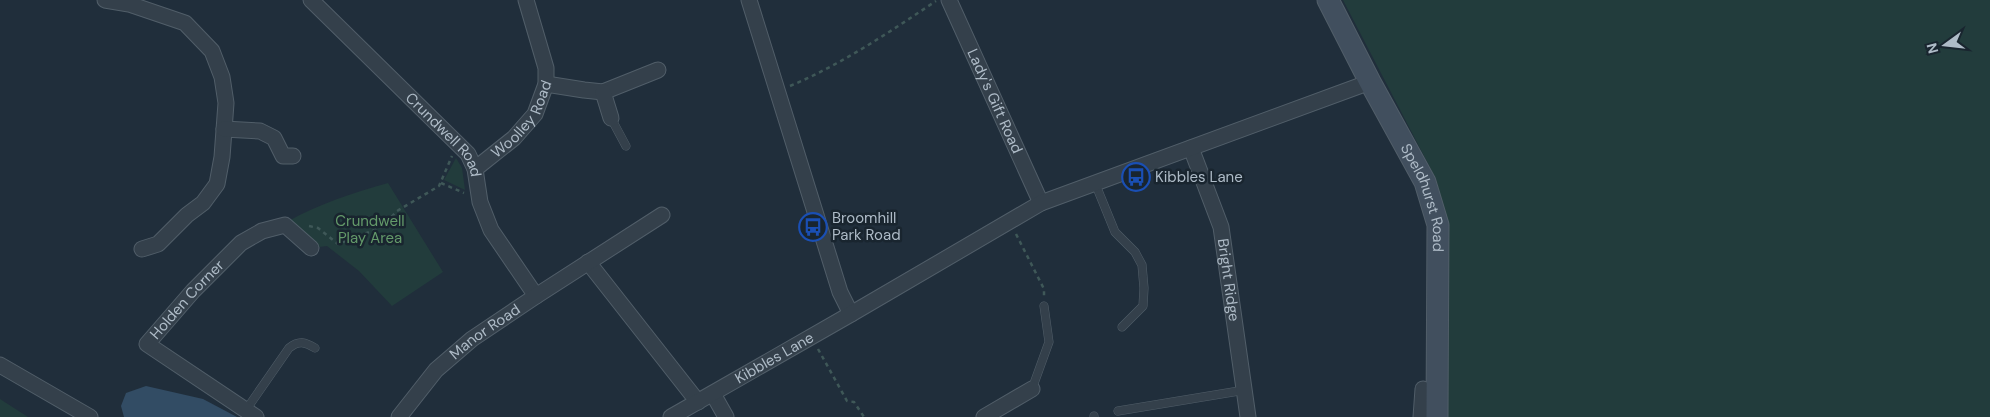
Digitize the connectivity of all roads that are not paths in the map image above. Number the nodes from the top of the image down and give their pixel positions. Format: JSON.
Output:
{"nodes":[{"id":1,"x":105,"y":0,"type":"edge"},
{"id":2,"x":311,"y":0,"type":"edge"},
{"id":3,"x":526,"y":0,"type":"edge"},
{"id":4,"x":749,"y":0,"type":"edge"},
{"id":5,"x":949,"y":0,"type":"edge"},
{"id":6,"x":1328,"y":0,"type":"edge"},
{"id":7,"x":658,"y":70,"type":"dead end"},
{"id":8,"x":1370,"y":82,"type":"junction"},
{"id":9,"x":546,"y":84,"type":"junction"},
{"id":10,"x":603,"y":92,"type":"junction"},
{"id":11,"x":611,"y":118,"type":"joint"},
{"id":12,"x":224,"y":129,"type":"junction"},
{"id":13,"x":626,"y":146,"type":"dead end"},
{"id":14,"x":1191,"y":148,"type":"junction"},
{"id":15,"x":293,"y":156,"type":"dead end"},
{"id":16,"x":475,"y":169,"type":"junction"},
{"id":17,"x":1095,"y":183,"type":"junction"},
{"id":18,"x":1041,"y":203,"type":"junction"},
{"id":19,"x":662,"y":215,"type":"dead end"},
{"id":20,"x":311,"y":248,"type":"dead end"},
{"id":21,"x":142,"y":249,"type":"dead end"},
{"id":22,"x":588,"y":262,"type":"junction"},
{"id":23,"x":536,"y":296,"type":"junction"},
{"id":24,"x":1044,"y":306,"type":"road end"},
{"id":25,"x":851,"y":314,"type":"junction"},
{"id":26,"x":1122,"y":327,"type":"dead end"},
{"id":27,"x":315,"y":348,"type":"dead end"},
{"id":28,"x":0,"y":365,"type":"edge"},
{"id":29,"x":1032,"y":389,"type":"joint"},
{"id":30,"x":1423,"y":389,"type":"dead end"},
{"id":31,"x":1245,"y":390,"type":"junction"},
{"id":32,"x":713,"y":394,"type":"junction"},
{"id":33,"x":698,"y":402,"type":"junction"},
{"id":34,"x":1118,"y":411,"type":"dead end"},
{"id":35,"x":251,"y":414,"type":"edge"},
{"id":36,"x":90,"y":417,"type":"edge"},
{"id":37,"x":399,"y":417,"type":"edge"},
{"id":38,"x":671,"y":417,"type":"edge"},
{"id":39,"x":726,"y":417,"type":"edge"},
{"id":40,"x":984,"y":417,"type":"edge"},
{"id":41,"x":1248,"y":417,"type":"edge"},
{"id":42,"x":1421,"y":417,"type":"edge"},
{"id":43,"x":1437,"y":417,"type":"edge"}],
"edges":[{"from":1,"to":12,"type":"street"},
{"from":2,"to":16,"type":"street","name":"Crundwell Road"},
{"from":3,"to":9,"type":"street","name":"Woolley Road"},
{"from":4,"to":25,"type":"street"},
{"from":5,"to":18,"type":"street","name":"Lady's Gift Road"},
{"from":6,"to":8,"type":"street","name":"Speldhurst Road"},
{"from":7,"to":10,"type":"street"},
{"from":8,"to":14,"type":"street","name":"Kibbles Lane"},
{"from":8,"to":43,"type":"street","name":"Speldhurst Road"},
{"from":9,"to":10,"type":"street"},
{"from":9,"to":16,"type":"street","name":"Woolley Road"},
{"from":10,"to":11,"type":"street"},
{"from":11,"to":13,"type":"lane"},
{"from":12,"to":15,"type":"street"},
{"from":12,"to":21,"type":"street"},
{"from":14,"to":17,"type":"street","name":"Kibbles Lane"},
{"from":14,"to":31,"type":"street","name":"Bright Ridge"},
{"from":16,"to":23,"type":"street","name":"Crundwell Road"},
{"from":17,"to":18,"type":"street","name":"Kibbles Lane"},
{"from":17,"to":26,"type":"lane"},
{"from":18,"to":25,"type":"street","name":"Kibbles Lane"},
{"from":19,"to":22,"type":"street","name":"Manor Road"},
{"from":20,"to":35,"type":"street","name":"Holden Corner"},
{"from":22,"to":23,"type":"street","name":"Manor Road"},
{"from":22,"to":33,"type":"street"},
{"from":23,"to":37,"type":"street","name":"Manor Road"},
{"from":24,"to":29,"type":"lane"},
{"from":25,"to":32,"type":"street","name":"Kibbles Lane"},
{"from":27,"to":35,"type":"lane"},
{"from":28,"to":36,"type":"street"},
{"from":29,"to":40,"type":"street"},
{"from":30,"to":42,"type":"street"},
{"from":31,"to":34,"type":"lane"},
{"from":31,"to":41,"type":"street","name":"Bright Ridge"},
{"from":32,"to":33,"type":"street","name":"Kibbles Lane"},
{"from":32,"to":39,"type":"street"},
{"from":33,"to":38,"type":"street","name":"Kibbles Lane"}]}
